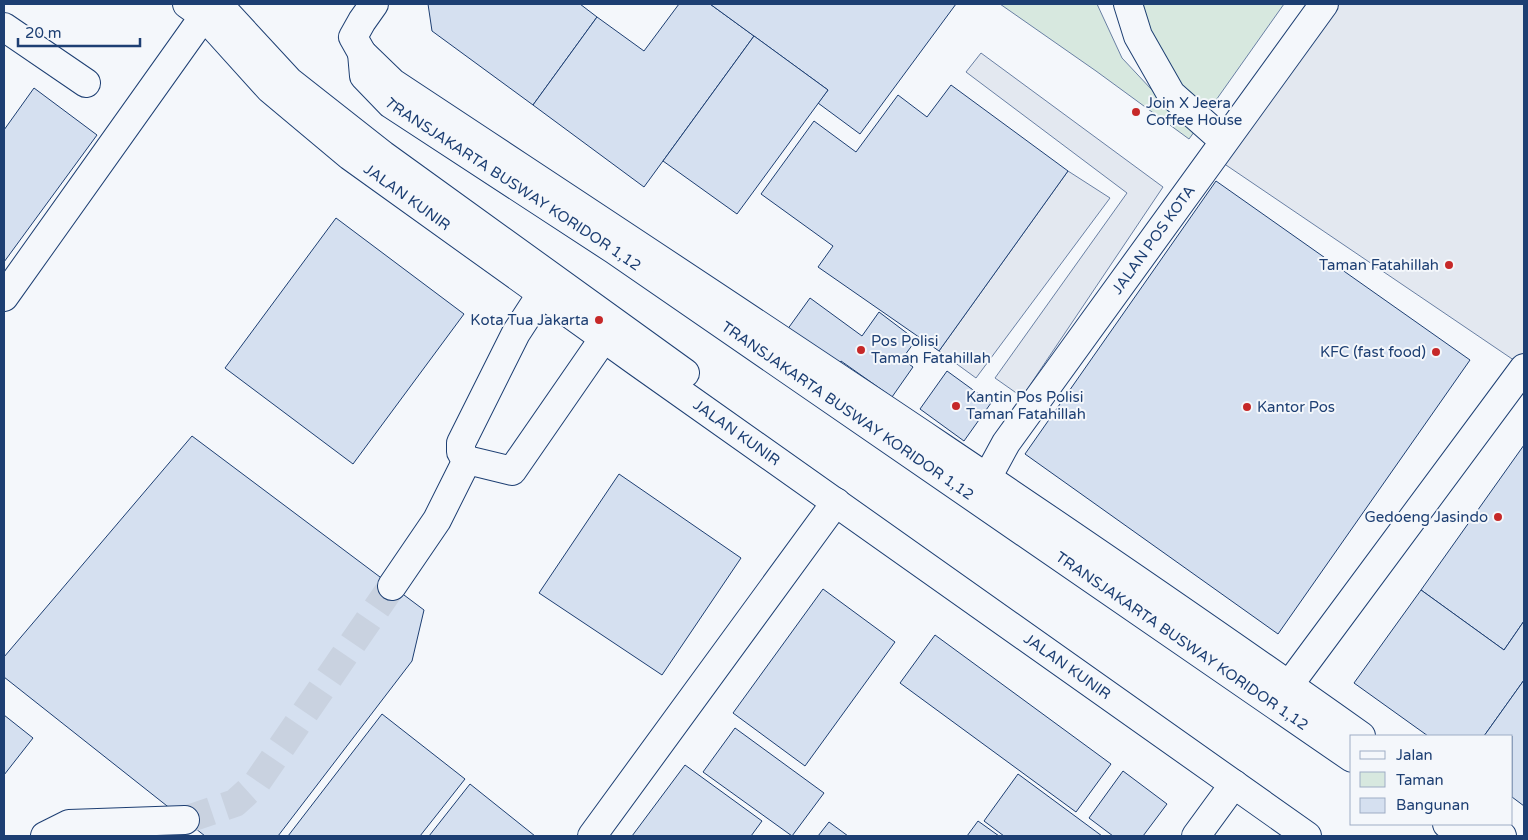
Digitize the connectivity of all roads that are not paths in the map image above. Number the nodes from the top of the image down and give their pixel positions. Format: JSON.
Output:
{"nodes":[{"id":1,"x":374,"y":4,"type":"edge"},
{"id":2,"x":1128,"y":4,"type":"edge"},
{"id":3,"x":1324,"y":4,"type":"edge"},
{"id":4,"x":203,"y":8,"type":"edge"},
{"id":5,"x":4,"y":27,"type":"edge"},
{"id":6,"x":362,"y":53,"type":"junction"},
{"id":7,"x":86,"y":83,"type":"dead end"},
{"id":8,"x":1224,"y":141,"type":"junction"},
{"id":9,"x":542,"y":293,"type":"junction"},
{"id":10,"x":4,"y":297,"type":"edge"},
{"id":11,"x":604,"y":338,"type":"junction"},
{"id":12,"x":1524,"y":368,"type":"edge"},
{"id":13,"x":466,"y":460,"type":"junction"},
{"id":14,"x":987,"y":478,"type":"junction"},
{"id":15,"x":836,"y":502,"type":"junction"},
{"id":16,"x":392,"y":586,"type":"tunnel mouth"},
{"id":17,"x":1289,"y":686,"type":"junction"},
{"id":18,"x":1360,"y":735,"type":"edge"},
{"id":19,"x":1350,"y":757,"type":"edge"},
{"id":20,"x":1234,"y":784,"type":"junction"},
{"id":21,"x":185,"y":820,"type":"tunnel mouth"},
{"id":22,"x":1449,"y":825,"type":"edge"},
{"id":23,"x":1486,"y":825,"type":"edge"},
{"id":24,"x":45,"y":836,"type":"edge"},
{"id":25,"x":592,"y":836,"type":"edge"},
{"id":26,"x":1196,"y":836,"type":"edge"},
{"id":27,"x":1307,"y":836,"type":"edge"},
{"id":28,"x":1326,"y":836,"type":"edge"},
{"id":29,"x":1466,"y":836,"type":"edge"},
{"id":30,"x":1502,"y":836,"type":"edge"}],
"edges":[{"from":1,"to":6,"type":"street","name":"TRANSJAKARTA BUSWAY KORIDOR 1,12"},
{"from":2,"to":8,"type":"street"},
{"from":3,"to":8,"type":"street","name":"JALAN POS KOTA"},
{"from":4,"to":9,"type":"street","name":"JALAN KUNIR"},
{"from":4,"to":10,"type":"street"},
{"from":4,"to":28,"type":"street","name":"JALAN KUNIR"},
{"from":5,"to":7,"type":"street"},
{"from":6,"to":14,"type":"street"},
{"from":6,"to":19,"type":"street","name":"TRANSJAKARTA BUSWAY KORIDOR 1,12"},
{"from":8,"to":14,"type":"street","name":"JALAN POS KOTA"},
{"from":9,"to":11,"type":"street","name":"JALAN KUNIR"},
{"from":9,"to":13,"type":"street"},
{"from":11,"to":13,"type":"street"},
{"from":11,"to":15,"type":"street","name":"JALAN KUNIR"},
{"from":12,"to":17,"type":"street"},
{"from":13,"to":16,"type":"street"},
{"from":14,"to":17,"type":"street"},
{"from":15,"to":20,"type":"street","name":"JALAN KUNIR"},
{"from":15,"to":25,"type":"street"},
{"from":17,"to":18,"type":"street"},
{"from":20,"to":26,"type":"street"},
{"from":20,"to":27,"type":"street","name":"JALAN KUNIR"},
{"from":21,"to":24,"type":"street"},
{"from":22,"to":29,"type":"street"},
{"from":23,"to":30,"type":"street"}]}
